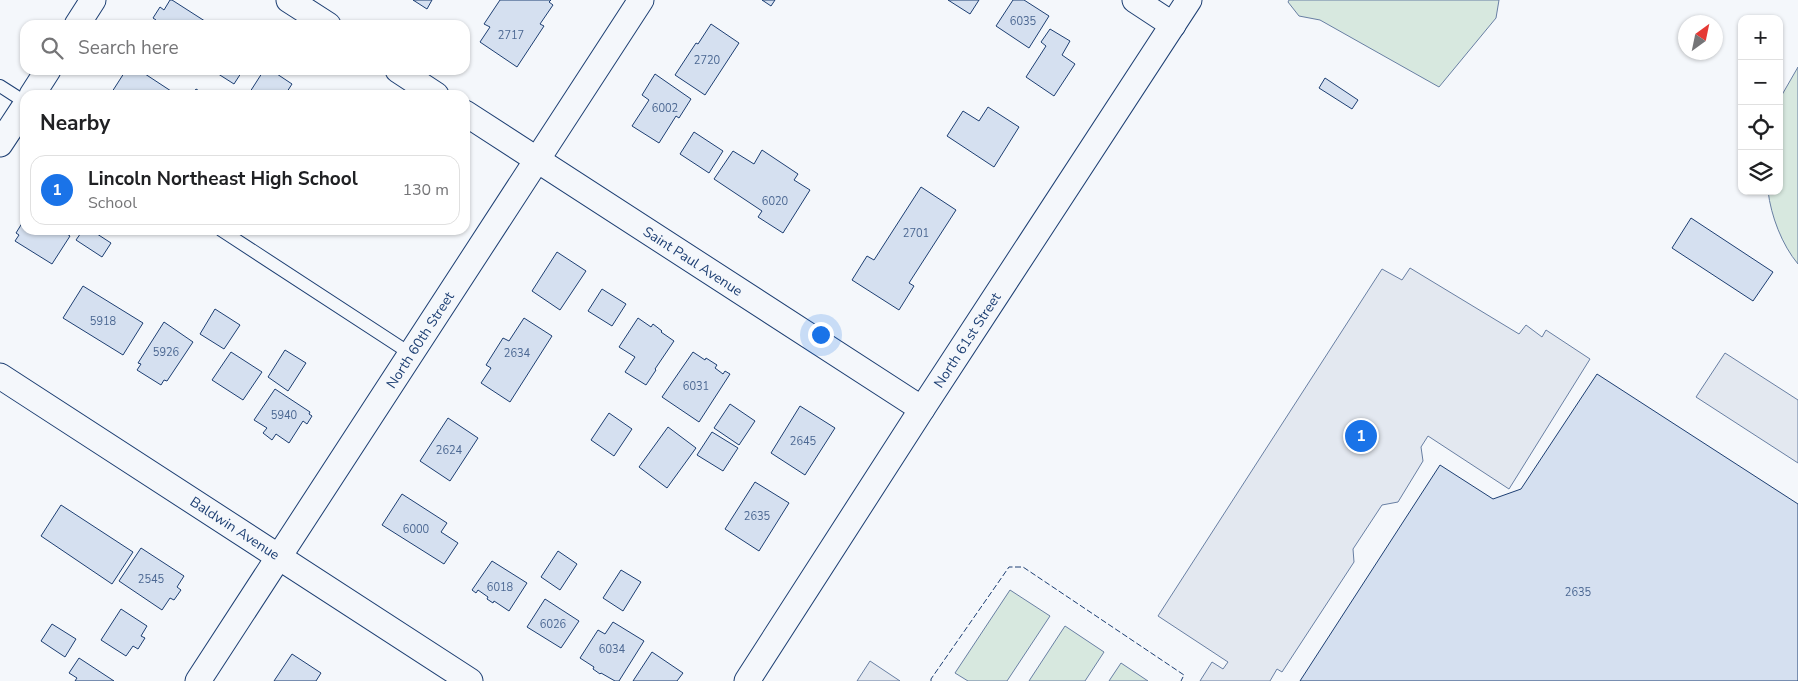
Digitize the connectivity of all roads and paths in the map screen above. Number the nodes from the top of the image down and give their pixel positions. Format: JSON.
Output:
{"nodes":[{"id":1,"x":93,"y":0,"type":"edge"},
{"id":2,"x":289,"y":0,"type":"edge"},
{"id":3,"x":641,"y":0,"type":"edge"},
{"id":4,"x":1135,"y":0,"type":"edge"},
{"id":5,"x":1189,"y":0,"type":"edge"},
{"id":6,"x":80,"y":20,"type":"edge"},
{"id":7,"x":320,"y":20,"type":"edge"},
{"id":8,"x":1173,"y":25,"type":"junction"},
{"id":9,"x":45,"y":75,"type":"edge"},
{"id":10,"x":406,"y":75,"type":"edge"},
{"id":11,"x":0,"y":86,"type":"edge"},
{"id":12,"x":35,"y":90,"type":"edge"},
{"id":13,"x":428,"y":90,"type":"edge"},
{"id":14,"x":20,"y":99,"type":"edge"},
{"id":15,"x":20,"y":114,"type":"edge"},
{"id":16,"x":470,"y":117,"type":"edge"},
{"id":17,"x":0,"y":144,"type":"edge"},
{"id":18,"x":537,"y":160,"type":"junction"},
{"id":19,"x":229,"y":235,"type":"edge"},
{"id":20,"x":411,"y":354,"type":"junction"},
{"id":21,"x":0,"y":376,"type":"edge"},
{"id":22,"x":922,"y":409,"type":"junction"},
{"id":23,"x":279,"y":557,"type":"junction"},
{"id":24,"x":198,"y":681,"type":"edge"},
{"id":25,"x":470,"y":681,"type":"edge"},
{"id":26,"x":748,"y":681,"type":"edge"}],
"edges":[{"from":1,"to":6,"type":"street"},
{"from":2,"to":7,"type":"street"},
{"from":3,"to":18,"type":"street","name":"North 60th Street"},
{"from":4,"to":8,"type":"street"},
{"from":5,"to":8,"type":"street","name":"North 61st Street"},
{"from":8,"to":22,"type":"street","name":"North 61st Street"},
{"from":9,"to":12,"type":"street"},
{"from":10,"to":13,"type":"street"},
{"from":11,"to":14,"type":"lane"},
{"from":15,"to":17,"type":"street"},
{"from":16,"to":18,"type":"street","name":"Saint Paul Avenue"},
{"from":18,"to":20,"type":"street","name":"North 60th Street"},
{"from":18,"to":22,"type":"street","name":"Saint Paul Avenue"},
{"from":19,"to":20,"type":"lane"},
{"from":20,"to":23,"type":"street","name":"North 60th Street"},
{"from":21,"to":23,"type":"street","name":"Baldwin Avenue"},
{"from":22,"to":26,"type":"street","name":"North 61st Street"},
{"from":23,"to":24,"type":"street","name":"North 60th Street"},
{"from":23,"to":25,"type":"street","name":"Baldwin Avenue"}]}
